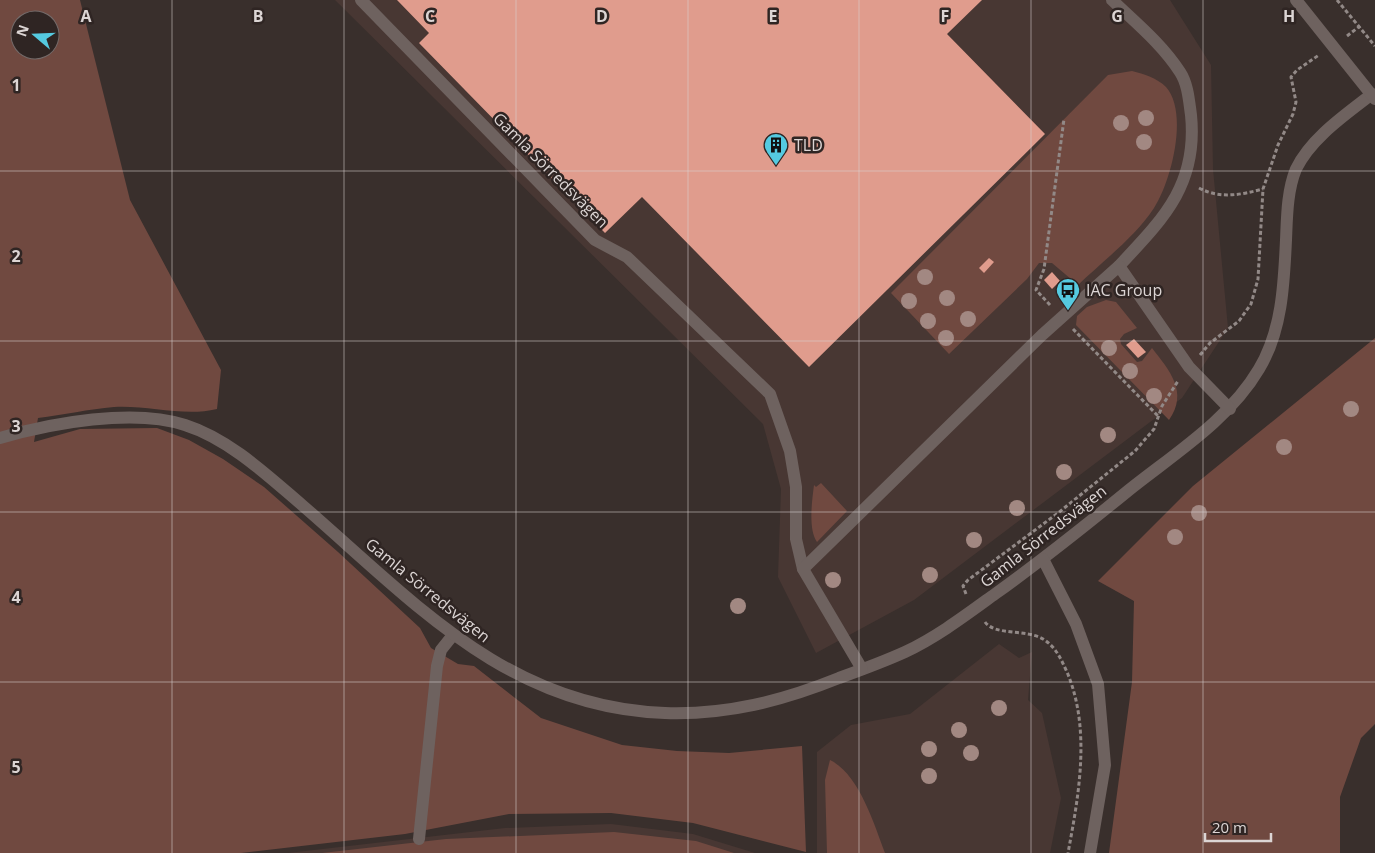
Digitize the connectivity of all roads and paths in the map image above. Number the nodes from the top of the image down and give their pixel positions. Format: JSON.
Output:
{"nodes":[{"id":1,"x":361,"y":0,"type":"edge"},
{"id":2,"x":1112,"y":0,"type":"edge"},
{"id":3,"x":1296,"y":0,"type":"edge"},
{"id":4,"x":1337,"y":0,"type":"edge"},
{"id":5,"x":1360,"y":26,"type":"junction"},
{"id":6,"x":1333,"y":46,"type":"junction"},
{"id":7,"x":1375,"y":46,"type":"edge"},
{"id":8,"x":1373,"y":96,"type":"edge"},
{"id":9,"x":1064,"y":119,"type":"dead end"},
{"id":10,"x":1184,"y":181,"type":"junction"},
{"id":11,"x":1263,"y":189,"type":"junction"},
{"id":12,"x":1119,"y":266,"type":"junction"},
{"id":13,"x":1062,"y":317,"type":"junction"},
{"id":14,"x":1189,"y":367,"type":"junction"},
{"id":15,"x":1230,"y":409,"type":"junction"},
{"id":16,"x":1158,"y":416,"type":"junction"},
{"id":17,"x":0,"y":438,"type":"edge"},
{"id":18,"x":1043,"y":559,"type":"junction"},
{"id":19,"x":803,"y":569,"type":"junction"},
{"id":20,"x":968,"y":580,"type":"dead end"},
{"id":21,"x":976,"y":608,"type":"junction"},
{"id":22,"x":453,"y":635,"type":"junction"},
{"id":23,"x":862,"y":669,"type":"junction"},
{"id":24,"x":419,"y":839,"type":"dead end"},
{"id":25,"x":1068,"y":853,"type":"edge"},
{"id":26,"x":1090,"y":853,"type":"edge"}],
"edges":[{"from":1,"to":19,"type":"street","name":"Gamla Sörredsvägen"},
{"from":2,"to":10,"type":"street"},
{"from":3,"to":6,"type":"street"},
{"from":4,"to":5,"type":"path"},
{"from":5,"to":6,"type":"path"},
{"from":5,"to":7,"type":"path"},
{"from":6,"to":8,"type":"street"},
{"from":6,"to":11,"type":"path"},
{"from":8,"to":15,"type":"street","name":"Gamla Sörredsvägen"},
{"from":9,"to":13,"type":"path"},
{"from":10,"to":11,"type":"path"},
{"from":10,"to":12,"type":"street"},
{"from":11,"to":14,"type":"path"},
{"from":12,"to":13,"type":"street"},
{"from":12,"to":14,"type":"street"},
{"from":13,"to":16,"type":"path"},
{"from":13,"to":19,"type":"street"},
{"from":14,"to":15,"type":"street"},
{"from":14,"to":16,"type":"path"},
{"from":15,"to":18,"type":"street","name":"Gamla Sörredsvägen"},
{"from":16,"to":20,"type":"path"},
{"from":17,"to":22,"type":"street","name":"Gamla Sörredsvägen"},
{"from":18,"to":21,"type":"street","name":"Gamla Sörredsvägen"},
{"from":18,"to":26,"type":"street"},
{"from":19,"to":23,"type":"street","name":"Gamla Sörredsvägen"},
{"from":21,"to":23,"type":"street","name":"Gamla Sörredsvägen"},
{"from":21,"to":25,"type":"path"},
{"from":22,"to":23,"type":"street","name":"Gamla Sörredsvägen"},
{"from":22,"to":24,"type":"street"}]}
